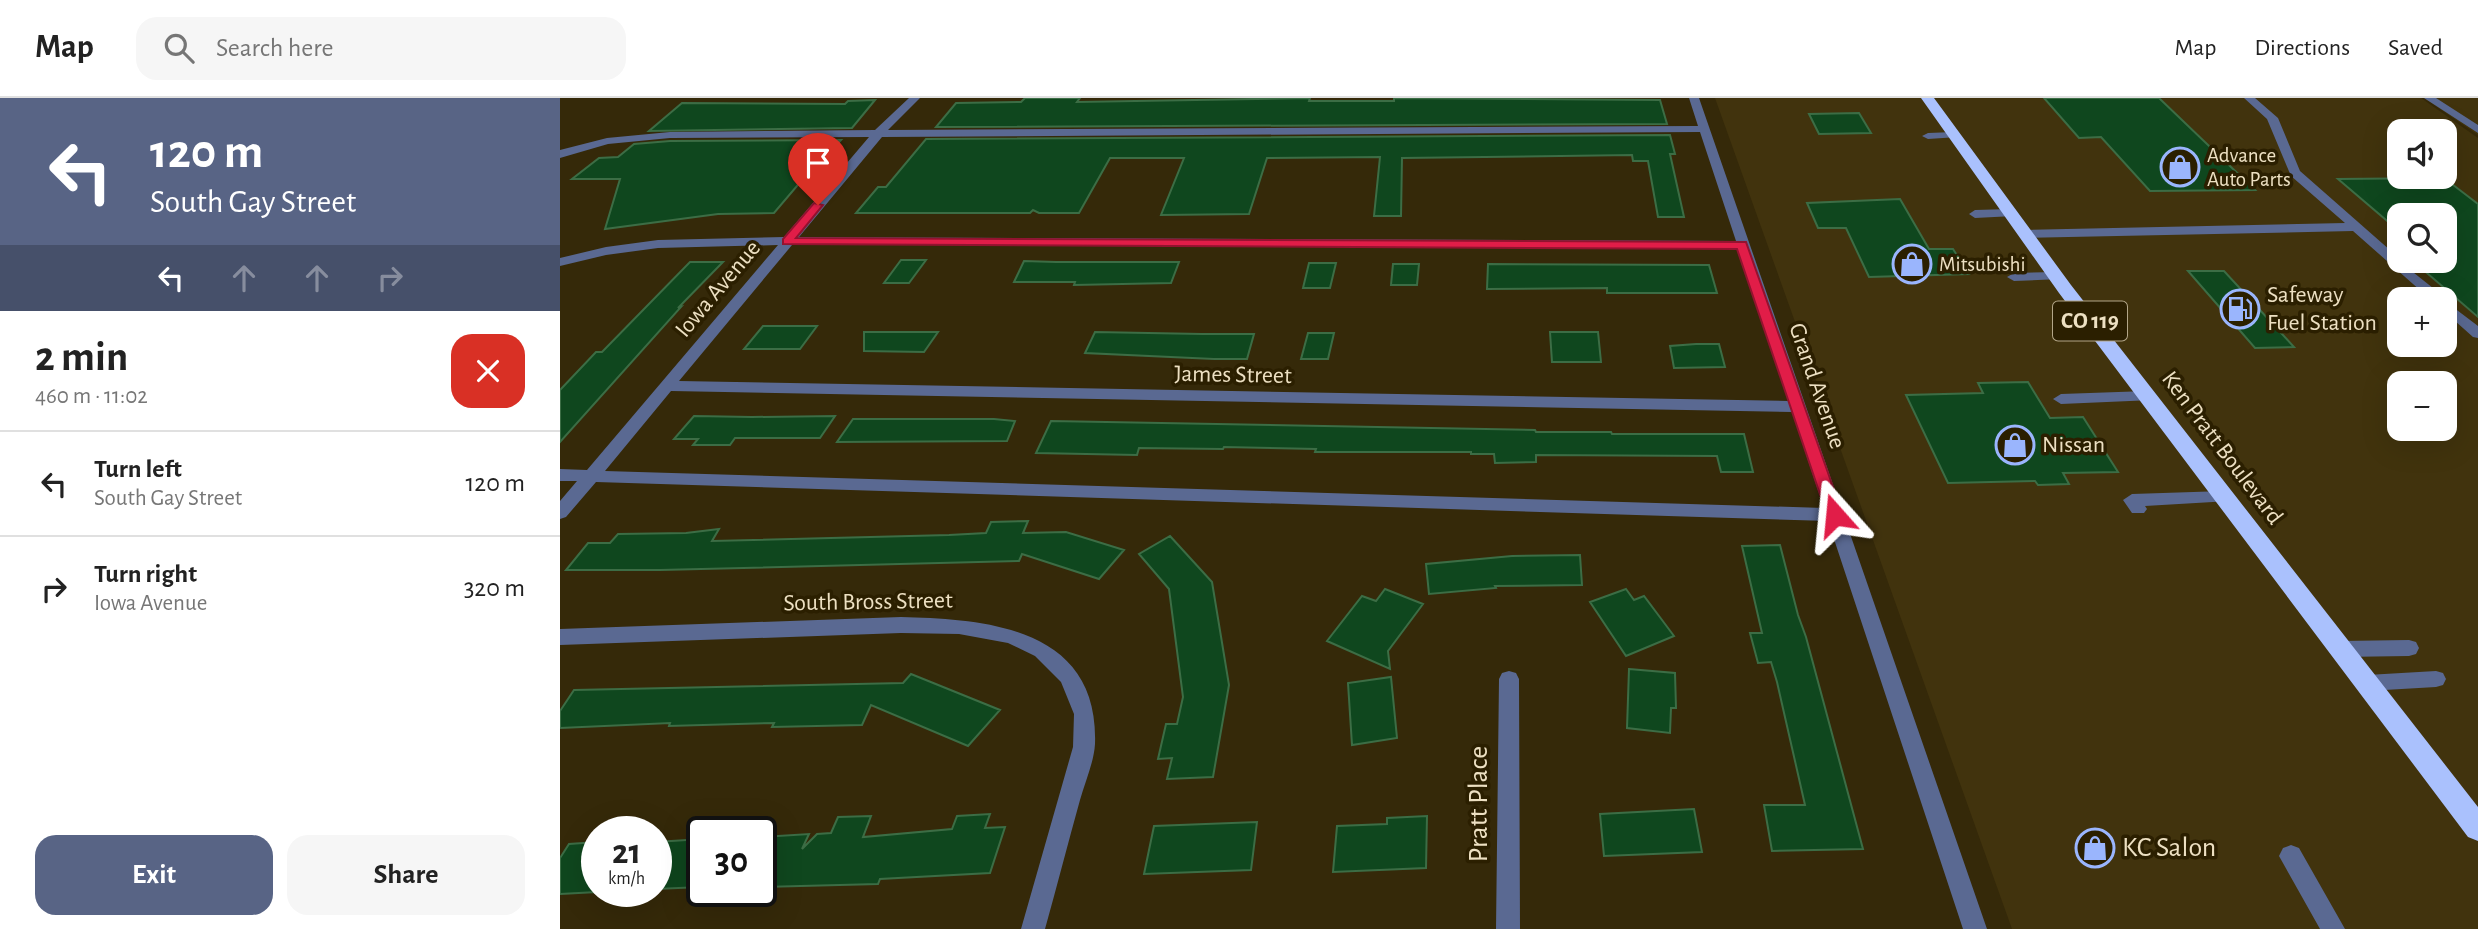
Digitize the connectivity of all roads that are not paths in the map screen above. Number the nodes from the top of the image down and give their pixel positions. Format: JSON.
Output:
{"nodes":[{"id":1,"x":915,"y":98,"type":"edge"},
{"id":2,"x":1694,"y":98,"type":"edge"},
{"id":3,"x":1927,"y":98,"type":"edge"},
{"id":4,"x":2249,"y":98,"type":"edge"},
{"id":5,"x":2430,"y":98,"type":"edge"},
{"id":6,"x":1704,"y":129,"type":"junction"},
{"id":7,"x":2478,"y":130,"type":"edge"},
{"id":8,"x":879,"y":133,"type":"junction"},
{"id":9,"x":1954,"y":135,"type":"junction"},
{"id":10,"x":1928,"y":136,"type":"dead end"},
{"id":11,"x":560,"y":154,"type":"edge"},
{"id":12,"x":2010,"y":213,"type":"junction"},
{"id":13,"x":1975,"y":214,"type":"dead end"},
{"id":14,"x":2356,"y":227,"type":"junction"},
{"id":15,"x":2025,"y":234,"type":"junction"},
{"id":16,"x":787,"y":242,"type":"junction"},
{"id":17,"x":1741,"y":245,"type":"junction"},
{"id":18,"x":560,"y":262,"type":"edge"},
{"id":19,"x":2056,"y":276,"type":"junction"},
{"id":20,"x":2014,"y":277,"type":"dead end"},
{"id":21,"x":2424,"y":287,"type":"edge"},
{"id":22,"x":2457,"y":316,"type":"edge"},
{"id":23,"x":2478,"y":334,"type":"edge"},
{"id":24,"x":666,"y":386,"type":"junction"},
{"id":25,"x":2147,"y":396,"type":"junction"},
{"id":26,"x":2061,"y":399,"type":"dead end"},
{"id":27,"x":1799,"y":407,"type":"junction"},
{"id":28,"x":560,"y":475,"type":"edge"},
{"id":29,"x":591,"y":476,"type":"junction"},
{"id":30,"x":2224,"y":497,"type":"junction"},
{"id":31,"x":2138,"y":509,"type":"dead end"},
{"id":32,"x":560,"y":513,"type":"edge"},
{"id":33,"x":1835,"y":515,"type":"junction"},
{"id":34,"x":560,"y":637,"type":"edge"},
{"id":35,"x":2409,"y":648,"type":"dead end"},
{"id":36,"x":2341,"y":649,"type":"junction"},
{"id":37,"x":1509,"y":679,"type":"dead end"},
{"id":38,"x":2437,"y":679,"type":"dead end"},
{"id":39,"x":2367,"y":683,"type":"junction"},
{"id":40,"x":2478,"y":828,"type":"edge"},
{"id":41,"x":2291,"y":856,"type":"dead end"},
{"id":42,"x":1034,"y":929,"type":"edge"},
{"id":43,"x":1508,"y":929,"type":"edge"},
{"id":44,"x":1975,"y":929,"type":"edge"},
{"id":45,"x":2333,"y":929,"type":"edge"}],
"edges":[{"from":1,"to":8,"type":"street","name":"Iowa Avenue"},
{"from":2,"to":6,"type":"street","name":"Grand Avenue"},
{"from":3,"to":9,"type":"highway","name":"Ken Pratt Boulevard","number":"CO 119"},
{"from":4,"to":14,"type":"street"},
{"from":5,"to":7,"type":"street"},
{"from":6,"to":8,"type":"street"},
{"from":6,"to":17,"type":"street","name":"Grand Avenue"},
{"from":8,"to":11,"type":"street"},
{"from":8,"to":16,"type":"street","name":"Iowa Avenue"},
{"from":9,"to":10,"type":"street"},
{"from":9,"to":12,"type":"highway","name":"Ken Pratt Boulevard","number":"CO 119"},
{"from":12,"to":13,"type":"street"},
{"from":12,"to":15,"type":"highway","name":"Ken Pratt Boulevard","number":"CO 119"},
{"from":14,"to":15,"type":"street"},
{"from":14,"to":21,"type":"street"},
{"from":15,"to":19,"type":"highway","name":"Ken Pratt Boulevard","number":"CO 119"},
{"from":16,"to":17,"type":"street"},
{"from":16,"to":18,"type":"street"},
{"from":16,"to":24,"type":"street","name":"Iowa Avenue"},
{"from":17,"to":27,"type":"street","name":"Grand Avenue"},
{"from":19,"to":20,"type":"street"},
{"from":19,"to":25,"type":"highway","name":"Ken Pratt Boulevard","number":"CO 119"},
{"from":22,"to":23,"type":"street"},
{"from":24,"to":27,"type":"street","name":"James Street"},
{"from":24,"to":29,"type":"street","name":"Iowa Avenue"},
{"from":25,"to":26,"type":"street"},
{"from":25,"to":30,"type":"highway","name":"Ken Pratt Boulevard","number":"CO 119"},
{"from":27,"to":33,"type":"street","name":"Grand Avenue"},
{"from":28,"to":29,"type":"street"},
{"from":29,"to":32,"type":"street","name":"Iowa Avenue"},
{"from":29,"to":33,"type":"street"},
{"from":30,"to":31,"type":"street"},
{"from":30,"to":36,"type":"highway","name":"Ken Pratt Boulevard","number":"CO 119"},
{"from":33,"to":44,"type":"street","name":"Grand Avenue"},
{"from":34,"to":42,"type":"street","name":"South Bross Street"},
{"from":35,"to":36,"type":"street"},
{"from":36,"to":39,"type":"highway","name":"Ken Pratt Boulevard","number":"CO 119"},
{"from":37,"to":43,"type":"street","name":"Pratt Place"},
{"from":38,"to":39,"type":"street"},
{"from":39,"to":40,"type":"highway","name":"Ken Pratt Boulevard","number":"CO 119"},
{"from":41,"to":45,"type":"street"}]}
